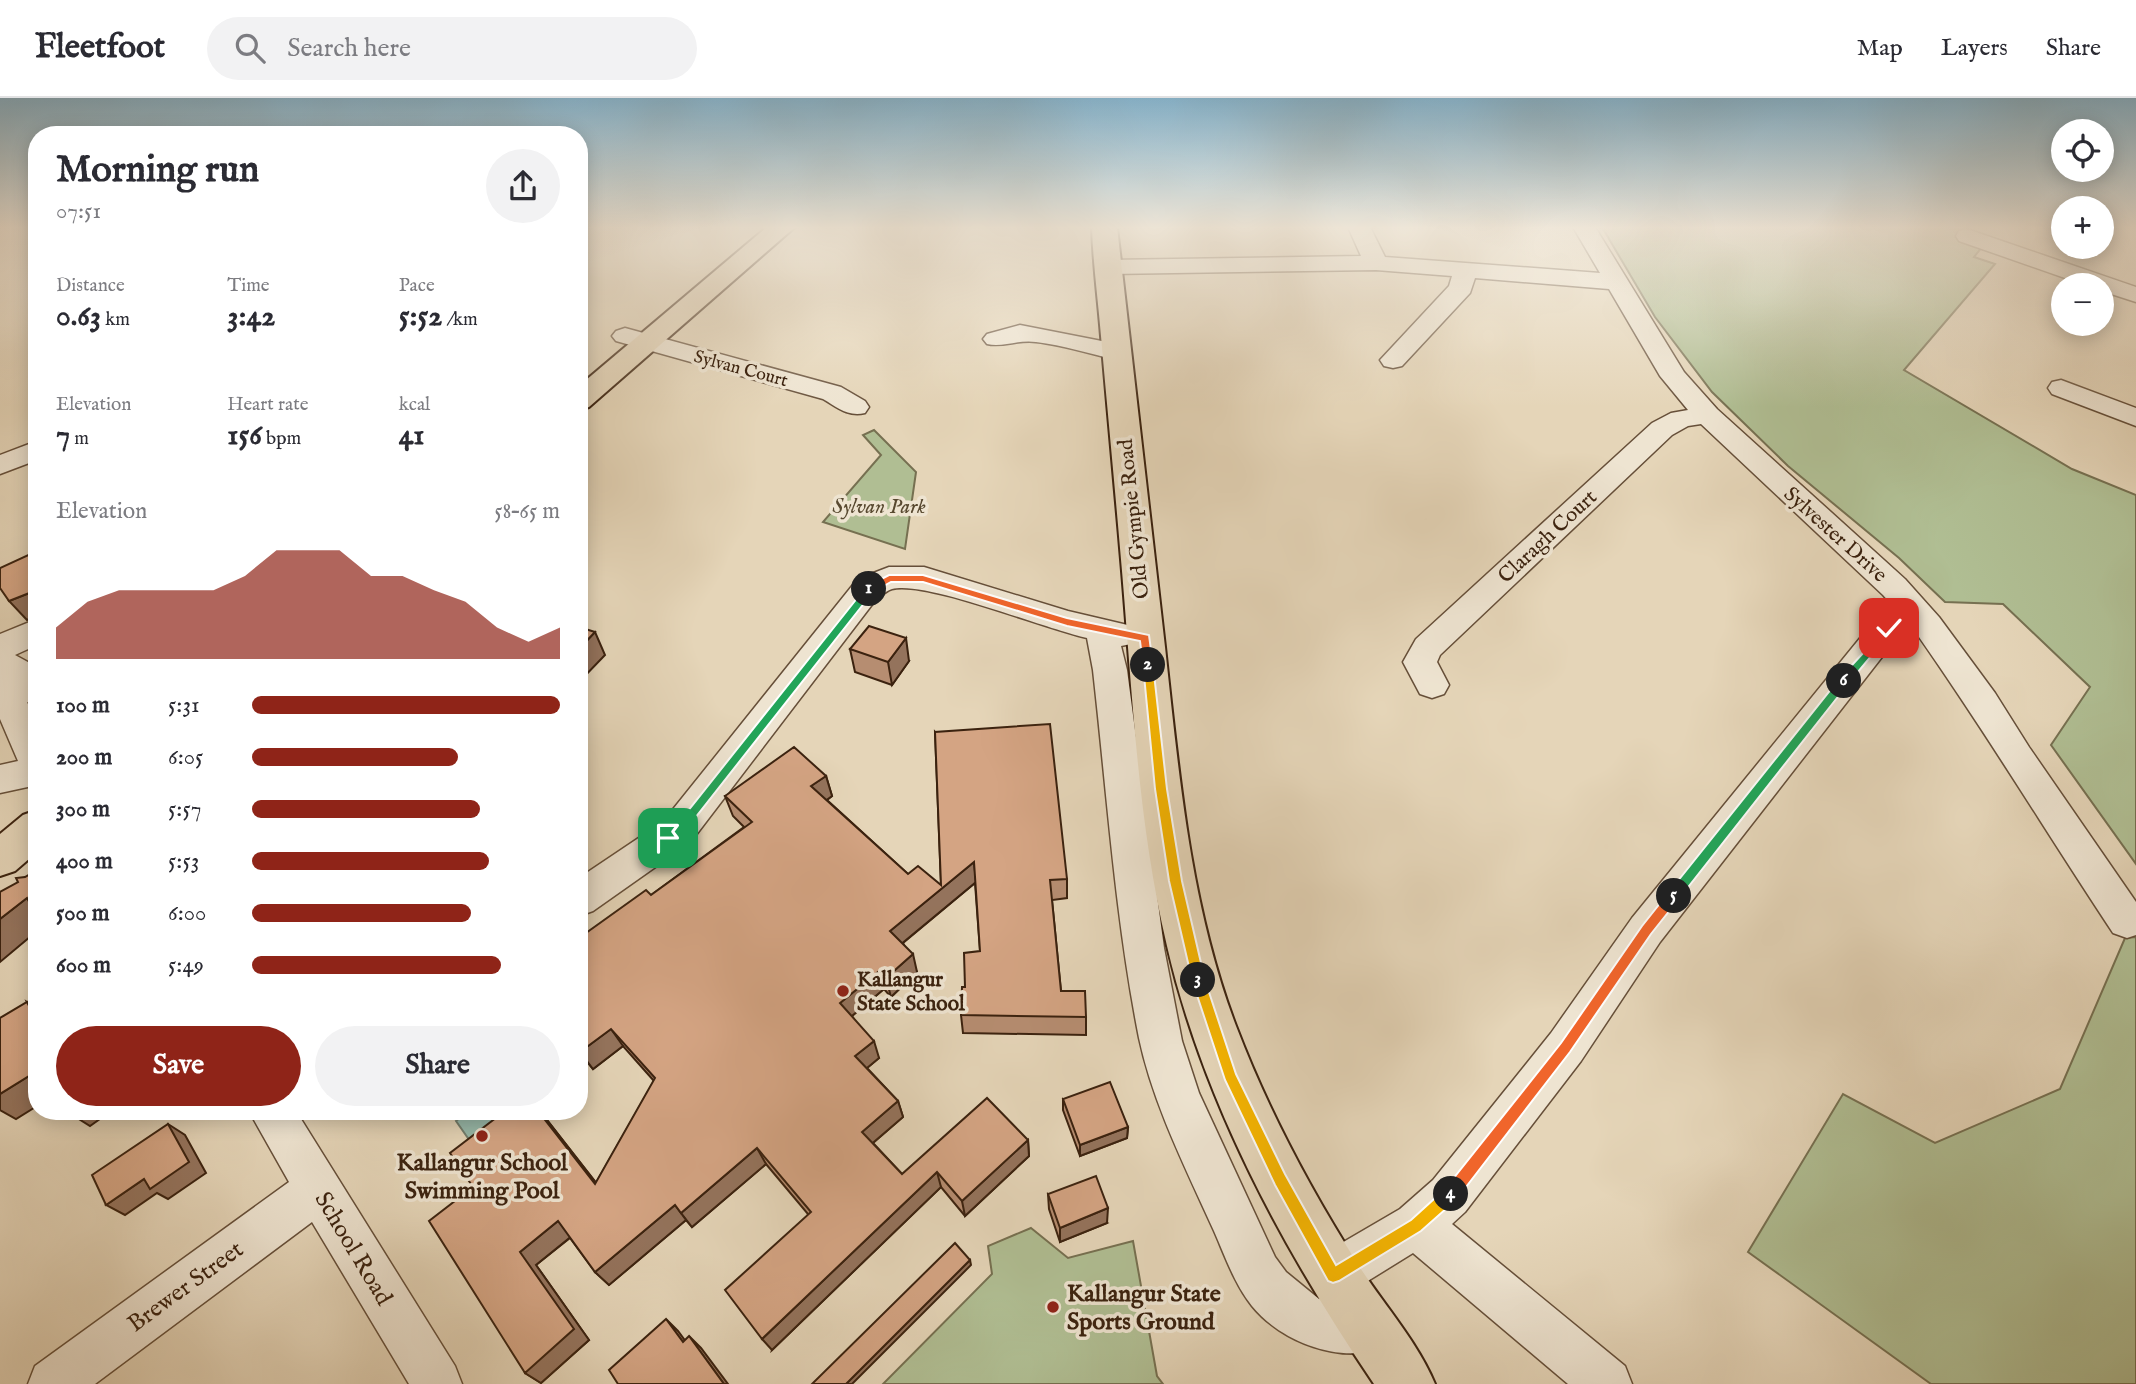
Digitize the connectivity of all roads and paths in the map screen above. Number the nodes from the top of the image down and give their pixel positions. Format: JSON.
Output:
{"nodes":[{"id":1,"x":691,"y":287,"type":"edge"},
{"id":2,"x":704,"y":287,"type":"edge"},
{"id":3,"x":1111,"y":287,"type":"edge"},
{"id":4,"x":1461,"y":287,"type":"edge"},
{"id":5,"x":1621,"y":287,"type":"edge"},
{"id":6,"x":2109,"y":287,"type":"edge"},
{"id":7,"x":2136,"y":295,"type":"edge"},
{"id":8,"x":636,"y":339,"type":"junction"},
{"id":9,"x":996,"y":339,"type":"dead end"},
{"id":10,"x":1117,"y":352,"type":"junction"},
{"id":11,"x":1393,"y":360,"type":"dead end"},
{"id":12,"x":588,"y":367,"type":"edge"},
{"id":13,"x":2061,"y":388,"type":"dead end"},
{"id":14,"x":588,"y":391,"type":"edge"},
{"id":15,"x":855,"y":407,"type":"dead end"},
{"id":16,"x":1707,"y":415,"type":"junction"},
{"id":17,"x":2136,"y":418,"type":"edge"},
{"id":18,"x":28,"y":454,"type":"edge"},
{"id":19,"x":0,"y":465,"type":"edge"},
{"id":20,"x":1928,"y":625,"type":"junction"},
{"id":21,"x":1101,"y":630,"type":"junction"},
{"id":22,"x":28,"y":638,"type":"edge"},
{"id":23,"x":1145,"y":638,"type":"junction"},
{"id":24,"x":2,"y":657,"type":"edge"},
{"id":25,"x":1432,"y":685,"type":"dead end"},
{"id":26,"x":20,"y":716,"type":"edge"},
{"id":27,"x":28,"y":739,"type":"edge"},
{"id":28,"x":28,"y":773,"type":"edge"},
{"id":29,"x":0,"y":779,"type":"edge"},
{"id":30,"x":28,"y":848,"type":"edge"},
{"id":31,"x":15,"y":879,"type":"edge"},
{"id":32,"x":588,"y":893,"type":"edge"},
{"id":33,"x":2127,"y":920,"type":"dead end"},
{"id":34,"x":1172,"y":970,"type":"junction"},
{"id":35,"x":276,"y":1120,"type":"edge"},
{"id":36,"x":318,"y":1189,"type":"junction"},
{"id":37,"x":1416,"y":1225,"type":"junction"},
{"id":38,"x":1333,"y":1275,"type":"junction"},
{"id":39,"x":1368,"y":1330,"type":"junction"},
{"id":40,"x":53,"y":1384,"type":"edge"},
{"id":41,"x":437,"y":1384,"type":"edge"},
{"id":42,"x":1407,"y":1384,"type":"edge"},
{"id":43,"x":1607,"y":1384,"type":"edge"}],
"edges":[{"from":1,"to":8,"type":"main road"},
{"from":2,"to":8,"type":"main road"},
{"from":3,"to":10,"type":"main road","name":"Old Gympie Road"},
{"from":4,"to":11,"type":"street"},
{"from":5,"to":16,"type":"street","name":"Sylvester Drive"},
{"from":6,"to":7,"type":"street"},
{"from":8,"to":12,"type":"main road"},
{"from":8,"to":14,"type":"main road"},
{"from":8,"to":15,"type":"street","name":"Sylvan Court"},
{"from":9,"to":10,"type":"street"},
{"from":10,"to":23,"type":"main road","name":"Old Gympie Road"},
{"from":13,"to":17,"type":"street"},
{"from":16,"to":20,"type":"street","name":"Sylvester Drive"},
{"from":16,"to":25,"type":"street","name":"Claragh Court"},
{"from":18,"to":19,"type":"street"},
{"from":20,"to":33,"type":"street","name":"Sylvester Drive"},
{"from":20,"to":37,"type":"street"},
{"from":21,"to":23,"type":"street"},
{"from":21,"to":32,"type":"street"},
{"from":21,"to":34,"type":"street"},
{"from":22,"to":24,"type":"street"},
{"from":23,"to":34,"type":"main road","name":"Old Gympie Road"},
{"from":24,"to":26,"type":"street"},
{"from":26,"to":27,"type":"street"},
{"from":28,"to":29,"type":"street"},
{"from":30,"to":31,"type":"main road"},
{"from":34,"to":38,"type":"main road","name":"Old Gympie Road"},
{"from":34,"to":39,"type":"street"},
{"from":35,"to":36,"type":"street","name":"School Road"},
{"from":36,"to":40,"type":"street","name":"Brewer Street"},
{"from":36,"to":41,"type":"street","name":"School Road"},
{"from":37,"to":38,"type":"street"},
{"from":37,"to":43,"type":"street"},
{"from":38,"to":39,"type":"main road","name":"Old Gympie Road"},
{"from":39,"to":42,"type":"main road","name":"Old Gympie Road"}]}
